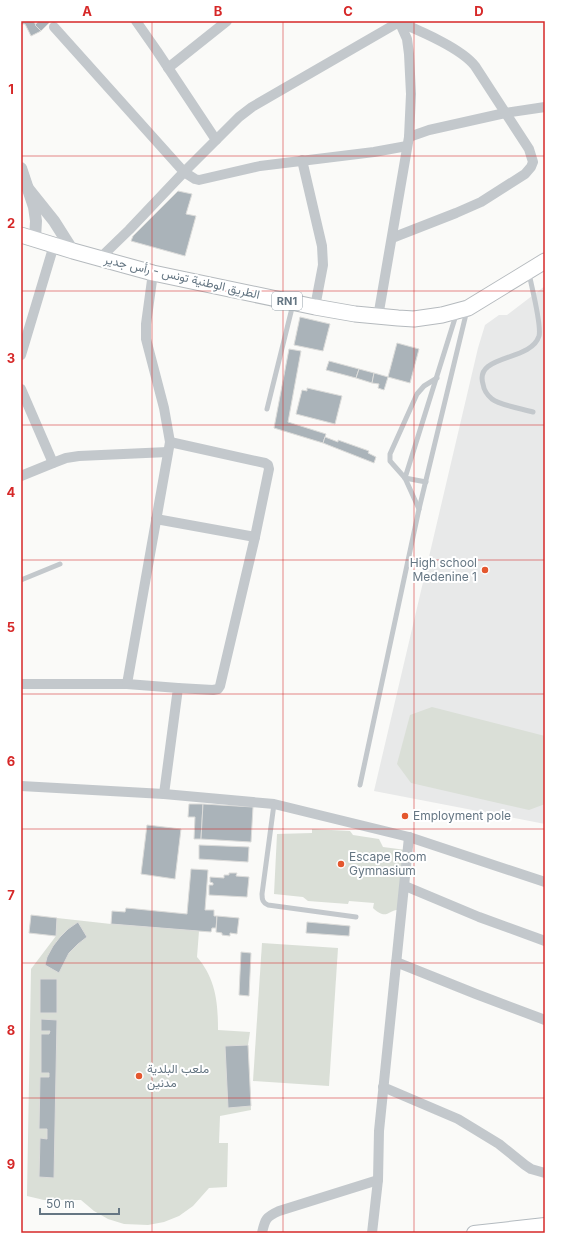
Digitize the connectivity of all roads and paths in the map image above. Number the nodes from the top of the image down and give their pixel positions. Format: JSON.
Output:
{"nodes":[{"id":1,"x":136,"y":21,"type":"edge"},
{"id":2,"x":227,"y":21,"type":"edge"},
{"id":3,"x":399,"y":22,"type":"edge"},
{"id":4,"x":54,"y":27,"type":"dead end"},
{"id":5,"x":168,"y":68,"type":"junction"},
{"id":6,"x":545,"y":107,"type":"edge"},
{"id":7,"x":505,"y":113,"type":"junction"},
{"id":8,"x":216,"y":140,"type":"junction"},
{"id":9,"x":408,"y":141,"type":"junction"},
{"id":10,"x":302,"y":160,"type":"junction"},
{"id":11,"x":21,"y":168,"type":"edge"},
{"id":12,"x":184,"y":172,"type":"junction"},
{"id":13,"x":26,"y":186,"type":"junction"},
{"id":14,"x":28,"y":236,"type":"edge"},
{"id":15,"x":392,"y":238,"type":"junction"},
{"id":16,"x":54,"y":245,"type":"junction"},
{"id":17,"x":73,"y":251,"type":"junction"},
{"id":18,"x":100,"y":258,"type":"junction"},
{"id":19,"x":545,"y":261,"type":"edge"},
{"id":20,"x":529,"y":272,"type":"junction"},
{"id":21,"x":153,"y":273,"type":"junction"},
{"id":22,"x":294,"y":303,"type":"junction"},
{"id":23,"x":314,"y":307,"type":"junction"},
{"id":24,"x":462,"y":310,"type":"junction"},
{"id":25,"x":378,"y":317,"type":"junction"},
{"id":26,"x":21,"y":355,"type":"edge"},
{"id":27,"x":436,"y":378,"type":"junction"},
{"id":28,"x":21,"y":389,"type":"edge"},
{"id":29,"x":267,"y":409,"type":"dead end"},
{"id":30,"x":533,"y":412,"type":"dead end"},
{"id":31,"x":169,"y":447,"type":"junction"},
{"id":32,"x":53,"y":463,"type":"junction"},
{"id":33,"x":21,"y":476,"type":"edge"},
{"id":34,"x":405,"y":478,"type":"junction"},
{"id":35,"x":426,"y":482,"type":"junction"},
{"id":36,"x":419,"y":509,"type":"junction"},
{"id":37,"x":156,"y":519,"type":"junction"},
{"id":38,"x":255,"y":537,"type":"junction"},
{"id":39,"x":60,"y":564,"type":"dead end"},
{"id":40,"x":21,"y":580,"type":"edge"},
{"id":41,"x":21,"y":684,"type":"edge"},
{"id":42,"x":127,"y":684,"type":"junction"},
{"id":43,"x":178,"y":688,"type":"junction"},
{"id":44,"x":360,"y":785,"type":"dead end"},
{"id":45,"x":21,"y":786,"type":"edge"},
{"id":46,"x":164,"y":794,"type":"junction"},
{"id":47,"x":274,"y":804,"type":"junction"},
{"id":48,"x":409,"y":837,"type":"junction"},
{"id":49,"x":545,"y":882,"type":"edge"},
{"id":50,"x":404,"y":886,"type":"junction"},
{"id":51,"x":356,"y":917,"type":"dead end"},
{"id":52,"x":545,"y":941,"type":"edge"},
{"id":53,"x":396,"y":962,"type":"junction"},
{"id":54,"x":545,"y":1020,"type":"edge"},
{"id":55,"x":383,"y":1087,"type":"junction"},
{"id":56,"x":545,"y":1173,"type":"edge"},
{"id":57,"x":378,"y":1180,"type":"junction"},
{"id":58,"x":545,"y":1225,"type":"edge"},
{"id":59,"x":527,"y":1230,"type":"edge"},
{"id":60,"x":262,"y":1233,"type":"edge"},
{"id":61,"x":372,"y":1233,"type":"edge"},
{"id":62,"x":474,"y":1233,"type":"edge"}],
"edges":[{"from":1,"to":5,"type":"street"},
{"from":2,"to":5,"type":"street"},
{"from":3,"to":7,"type":"street"},
{"from":3,"to":8,"type":"street"},
{"from":3,"to":9,"type":"street"},
{"from":4,"to":12,"type":"street"},
{"from":5,"to":8,"type":"street"},
{"from":6,"to":7,"type":"street"},
{"from":7,"to":9,"type":"street"},
{"from":7,"to":15,"type":"street"},
{"from":8,"to":12,"type":"street"},
{"from":9,"to":10,"type":"street"},
{"from":9,"to":15,"type":"street"},
{"from":10,"to":12,"type":"street"},
{"from":10,"to":23,"type":"street"},
{"from":11,"to":13,"type":"street"},
{"from":12,"to":18,"type":"street"},
{"from":13,"to":14,"type":"street"},
{"from":13,"to":17,"type":"street"},
{"from":14,"to":16,"type":"main road","name":"الطريق الوطنية تونس - رأس جدير","number":"RN1"},
{"from":15,"to":25,"type":"street"},
{"from":16,"to":17,"type":"main road","name":"الطريق الوطنية تونس - رأس جدير","number":"RN1"},
{"from":16,"to":26,"type":"street"},
{"from":17,"to":18,"type":"main road","name":"الطريق الوطنية تونس - رأس جدير","number":"RN1"},
{"from":18,"to":21,"type":"main road","name":"الطريق الوطنية تونس - رأس جدير","number":"RN1"},
{"from":19,"to":20,"type":"main road","name":"الطريق الوطنية تونس - رأس جدير","number":"RN1"},
{"from":20,"to":24,"type":"main road","name":"الطريق الوطنية تونس - رأس جدير","number":"RN1"},
{"from":20,"to":30,"type":"lane"},
{"from":21,"to":22,"type":"main road","name":"الطريق الوطنية تونس - رأس جدير","number":"RN1"},
{"from":21,"to":31,"type":"street"},
{"from":22,"to":23,"type":"main road","name":"الطريق الوطنية تونس - رأس جدير","number":"RN1"},
{"from":22,"to":29,"type":"lane"},
{"from":23,"to":25,"type":"main road","name":"الطريق الوطنية تونس - رأس جدير","number":"RN1"},
{"from":24,"to":25,"type":"main road","name":"الطريق الوطنية تونس - رأس جدير","number":"RN1"},
{"from":24,"to":27,"type":"lane"},
{"from":24,"to":35,"type":"lane"},
{"from":27,"to":34,"type":"lane"},
{"from":27,"to":34,"type":"lane"},
{"from":28,"to":32,"type":"street"},
{"from":31,"to":32,"type":"street"},
{"from":31,"to":37,"type":"street"},
{"from":31,"to":38,"type":"street"},
{"from":32,"to":33,"type":"street"},
{"from":34,"to":35,"type":"lane"},
{"from":34,"to":36,"type":"lane"},
{"from":35,"to":36,"type":"lane"},
{"from":36,"to":44,"type":"lane"},
{"from":37,"to":38,"type":"street"},
{"from":37,"to":42,"type":"street"},
{"from":38,"to":43,"type":"street"},
{"from":39,"to":40,"type":"lane"},
{"from":41,"to":42,"type":"street"},
{"from":42,"to":43,"type":"street"},
{"from":43,"to":46,"type":"street"},
{"from":45,"to":46,"type":"street"},
{"from":46,"to":47,"type":"street"},
{"from":47,"to":48,"type":"street"},
{"from":47,"to":51,"type":"lane"},
{"from":48,"to":49,"type":"street"},
{"from":48,"to":50,"type":"street"},
{"from":50,"to":52,"type":"street"},
{"from":50,"to":53,"type":"street"},
{"from":53,"to":54,"type":"street"},
{"from":53,"to":55,"type":"street"},
{"from":55,"to":56,"type":"street"},
{"from":55,"to":57,"type":"street"},
{"from":57,"to":60,"type":"street"},
{"from":57,"to":61,"type":"street"},
{"from":58,"to":59,"type":"main road"},
{"from":59,"to":62,"type":"main road"}]}
